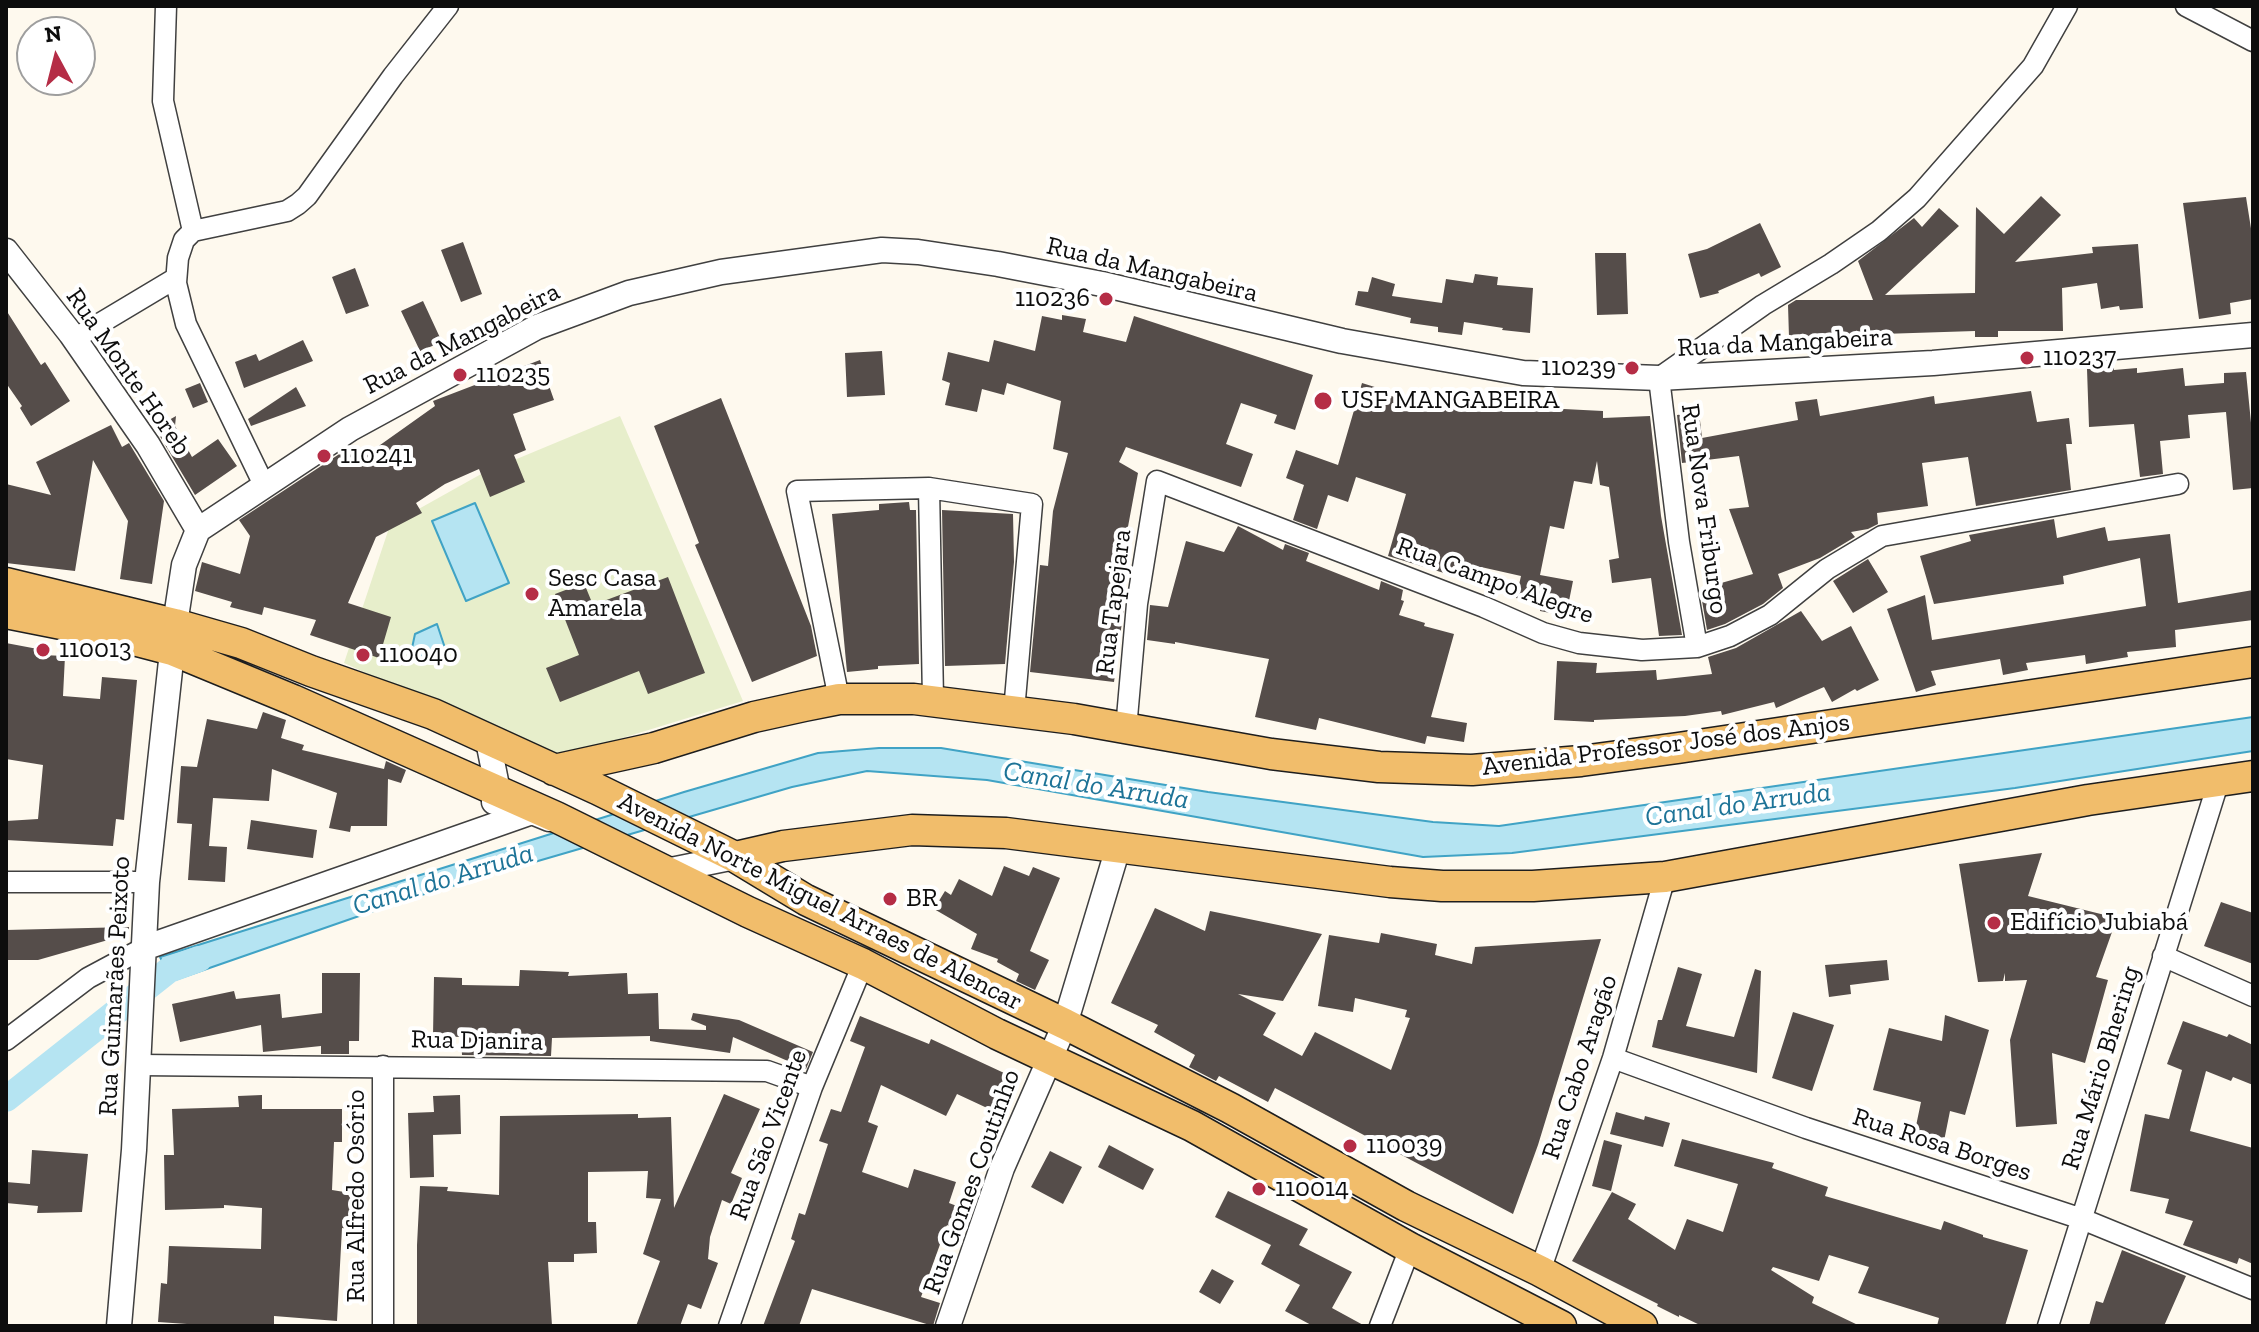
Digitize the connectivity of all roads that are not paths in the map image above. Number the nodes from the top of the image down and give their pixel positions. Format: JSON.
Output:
{"nodes":[{"id":1,"x":166,"y":6,"type":"edge"},
{"id":2,"x":448,"y":6,"type":"edge"},
{"id":3,"x":2067,"y":6,"type":"edge"},
{"id":4,"x":2186,"y":6,"type":"edge"},
{"id":5,"x":2253,"y":41,"type":"edge"},
{"id":6,"x":193,"y":231,"type":"junction"},
{"id":7,"x":6,"y":251,"type":"edge"},
{"id":8,"x":176,"y":278,"type":"junction"},
{"id":9,"x":2253,"y":335,"type":"edge"},
{"id":10,"x":74,"y":339,"type":"junction"},
{"id":11,"x":1659,"y":378,"type":"junction"},
{"id":12,"x":1157,"y":481,"type":"joint"},
{"id":13,"x":2178,"y":484,"type":"dead end"},
{"id":14,"x":264,"y":485,"type":"junction"},
{"id":15,"x":929,"y":488,"type":"junction"},
{"id":16,"x":198,"y":530,"type":"junction"},
{"id":17,"x":6,"y":583,"type":"edge"},
{"id":18,"x":6,"y":613,"type":"edge"},
{"id":19,"x":174,"y":637,"type":"junction"},
{"id":20,"x":1697,"y":647,"type":"junction"},
{"id":21,"x":2253,"y":662,"type":"edge"},
{"id":22,"x":839,"y":699,"type":"junction"},
{"id":23,"x":933,"y":699,"type":"junction"},
{"id":24,"x":1014,"y":711,"type":"junction"},
{"id":25,"x":1126,"y":729,"type":"junction"},
{"id":26,"x":488,"y":741,"type":"junction"},
{"id":27,"x":654,"y":748,"type":"junction"},
{"id":28,"x":554,"y":770,"type":"junction"},
{"id":29,"x":2253,"y":776,"type":"edge"},
{"id":30,"x":2219,"y":780,"type":"junction"},
{"id":31,"x":498,"y":791,"type":"junction"},
{"id":32,"x":544,"y":814,"type":"junction"},
{"id":33,"x":486,"y":827,"type":"junction"},
{"id":34,"x":825,"y":840,"type":"junction"},
{"id":35,"x":1118,"y":848,"type":"junction"},
{"id":36,"x":740,"y":856,"type":"junction"},
{"id":37,"x":666,"y":871,"type":"junction"},
{"id":38,"x":1665,"y":877,"type":"junction"},
{"id":39,"x":6,"y":882,"type":"edge"},
{"id":40,"x":147,"y":882,"type":"junction"},
{"id":41,"x":806,"y":900,"type":"junction"},
{"id":42,"x":2163,"y":956,"type":"junction"},
{"id":43,"x":144,"y":958,"type":"junction"},
{"id":44,"x":863,"y":964,"type":"junction"},
{"id":45,"x":2253,"y":996,"type":"edge"},
{"id":46,"x":1065,"y":1024,"type":"junction"},
{"id":47,"x":6,"y":1040,"type":"edge"},
{"id":48,"x":1049,"y":1057,"type":"junction"},
{"id":49,"x":1613,"y":1058,"type":"junction"},
{"id":50,"x":139,"y":1065,"type":"junction"},
{"id":51,"x":383,"y":1066,"type":"junction"},
{"id":52,"x":812,"y":1087,"type":"junction"},
{"id":53,"x":2082,"y":1219,"type":"junction"},
{"id":54,"x":1410,"y":1248,"type":"junction"},
{"id":55,"x":1540,"y":1271,"type":"junction"},
{"id":56,"x":2253,"y":1289,"type":"edge"},
{"id":57,"x":119,"y":1326,"type":"edge"},
{"id":58,"x":383,"y":1326,"type":"edge"},
{"id":59,"x":729,"y":1326,"type":"edge"},
{"id":60,"x":948,"y":1326,"type":"edge"},
{"id":61,"x":1380,"y":1326,"type":"edge"},
{"id":62,"x":1561,"y":1326,"type":"edge"},
{"id":63,"x":1642,"y":1326,"type":"edge"},
{"id":64,"x":2048,"y":1326,"type":"edge"}],
"edges":[{"from":1,"to":6,"type":"street"},
{"from":2,"to":6,"type":"street"},
{"from":3,"to":11,"type":"street"},
{"from":4,"to":5,"type":"street"},
{"from":6,"to":8,"type":"street"},
{"from":7,"to":10,"type":"street","name":"Rua Monte Horeb"},
{"from":8,"to":10,"type":"street"},
{"from":8,"to":14,"type":"street"},
{"from":9,"to":11,"type":"street","name":"Rua da Mangabeira"},
{"from":10,"to":16,"type":"street","name":"Rua Monte Horeb"},
{"from":11,"to":14,"type":"street","name":"Rua da Mangabeira"},
{"from":11,"to":20,"type":"street","name":"Rua Nova Friburgo"},
{"from":12,"to":20,"type":"street","name":"Rua Campo Alegre"},
{"from":12,"to":25,"type":"street","name":"Rua Tapejara"},
{"from":13,"to":20,"type":"street","name":"Rua Campo Alegre"},
{"from":14,"to":16,"type":"street","name":"Rua da Mangabeira"},
{"from":15,"to":22,"type":"street"},
{"from":15,"to":23,"type":"street"},
{"from":15,"to":24,"type":"street"},
{"from":16,"to":19,"type":"street"},
{"from":17,"to":19,"type":"main road","name":"Avenida Norte Miguel Arraes de Alencar"},
{"from":18,"to":19,"type":"main road","name":"Avenida Norte Miguel Arraes de Alencar"},
{"from":19,"to":26,"type":"main road","name":"Avenida Norte Miguel Arraes de Alencar"},
{"from":19,"to":31,"type":"main road","name":"Avenida Norte Miguel Arraes de Alencar"},
{"from":19,"to":40,"type":"street","name":"Rua Guimarães Peixoto"},
{"from":21,"to":25,"type":"main road","name":"Avenida Professor José dos Anjos"},
{"from":22,"to":23,"type":"main road","name":"Avenida Professor José dos Anjos"},
{"from":22,"to":27,"type":"main road","name":"Avenida Professor José dos Anjos"},
{"from":23,"to":24,"type":"main road","name":"Avenida Professor José dos Anjos"},
{"from":24,"to":25,"type":"main road","name":"Avenida Professor José dos Anjos"},
{"from":26,"to":28,"type":"main road","name":"Avenida Norte Miguel Arraes de Alencar"},
{"from":26,"to":31,"type":"street"},
{"from":27,"to":28,"type":"main road","name":"Avenida Professor José dos Anjos"},
{"from":27,"to":36,"type":"main road"},
{"from":28,"to":36,"type":"main road","name":"Avenida Norte Miguel Arraes de Alencar"},
{"from":29,"to":30,"type":"main road"},
{"from":30,"to":38,"type":"main road"},
{"from":30,"to":42,"type":"street","name":"Rua Mário Bhering"},
{"from":31,"to":32,"type":"main road","name":"Avenida Norte Miguel Arraes de Alencar"},
{"from":31,"to":33,"type":"street"},
{"from":32,"to":33,"type":"street"},
{"from":32,"to":37,"type":"main road","name":"Avenida Norte Miguel Arraes de Alencar"},
{"from":33,"to":43,"type":"street"},
{"from":34,"to":35,"type":"main road"},
{"from":34,"to":36,"type":"main road"},
{"from":34,"to":41,"type":"main road"},
{"from":35,"to":38,"type":"main road"},
{"from":35,"to":46,"type":"street","name":"Rua Gomes Coutinho"},
{"from":36,"to":37,"type":"street"},
{"from":36,"to":41,"type":"main road","name":"Avenida Norte Miguel Arraes de Alencar"},
{"from":37,"to":44,"type":"main road","name":"Avenida Norte Miguel Arraes de Alencar"},
{"from":38,"to":49,"type":"street","name":"Rua Cabo Aragão"},
{"from":39,"to":40,"type":"street"},
{"from":40,"to":43,"type":"street","name":"Rua Guimarães Peixoto"},
{"from":41,"to":46,"type":"main road","name":"Avenida Norte Miguel Arraes de Alencar"},
{"from":42,"to":45,"type":"street"},
{"from":42,"to":53,"type":"street","name":"Rua Mário Bhering"},
{"from":43,"to":47,"type":"street"},
{"from":43,"to":50,"type":"street","name":"Rua Guimarães Peixoto"},
{"from":44,"to":48,"type":"main road","name":"Avenida Norte Miguel Arraes de Alencar"},
{"from":44,"to":52,"type":"street","name":"Rua São Vicente"},
{"from":46,"to":48,"type":"street","name":"Rua Gomes Coutinho"},
{"from":46,"to":55,"type":"main road","name":"Avenida Norte Miguel Arraes de Alencar"},
{"from":48,"to":54,"type":"main road","name":"Avenida Norte Miguel Arraes de Alencar"},
{"from":48,"to":60,"type":"street","name":"Rua Gomes Coutinho"},
{"from":49,"to":53,"type":"street","name":"Rua Rosa Borges"},
{"from":49,"to":55,"type":"street","name":"Rua Cabo Aragão"},
{"from":50,"to":51,"type":"street","name":"Rua Djanira"},
{"from":50,"to":57,"type":"street","name":"Rua Guimarães Peixoto"},
{"from":51,"to":52,"type":"street","name":"Rua Djanira"},
{"from":51,"to":58,"type":"street","name":"Rua Alfredo Osório"},
{"from":52,"to":59,"type":"street","name":"Rua São Vicente"},
{"from":53,"to":56,"type":"street","name":"Rua Rosa Borges"},
{"from":53,"to":64,"type":"street","name":"Rua Mário Bhering"},
{"from":54,"to":61,"type":"street"},
{"from":54,"to":62,"type":"main road","name":"Avenida Norte Miguel Arraes de Alencar"},
{"from":55,"to":63,"type":"main road","name":"Avenida Norte Miguel Arraes de Alencar"}]}
